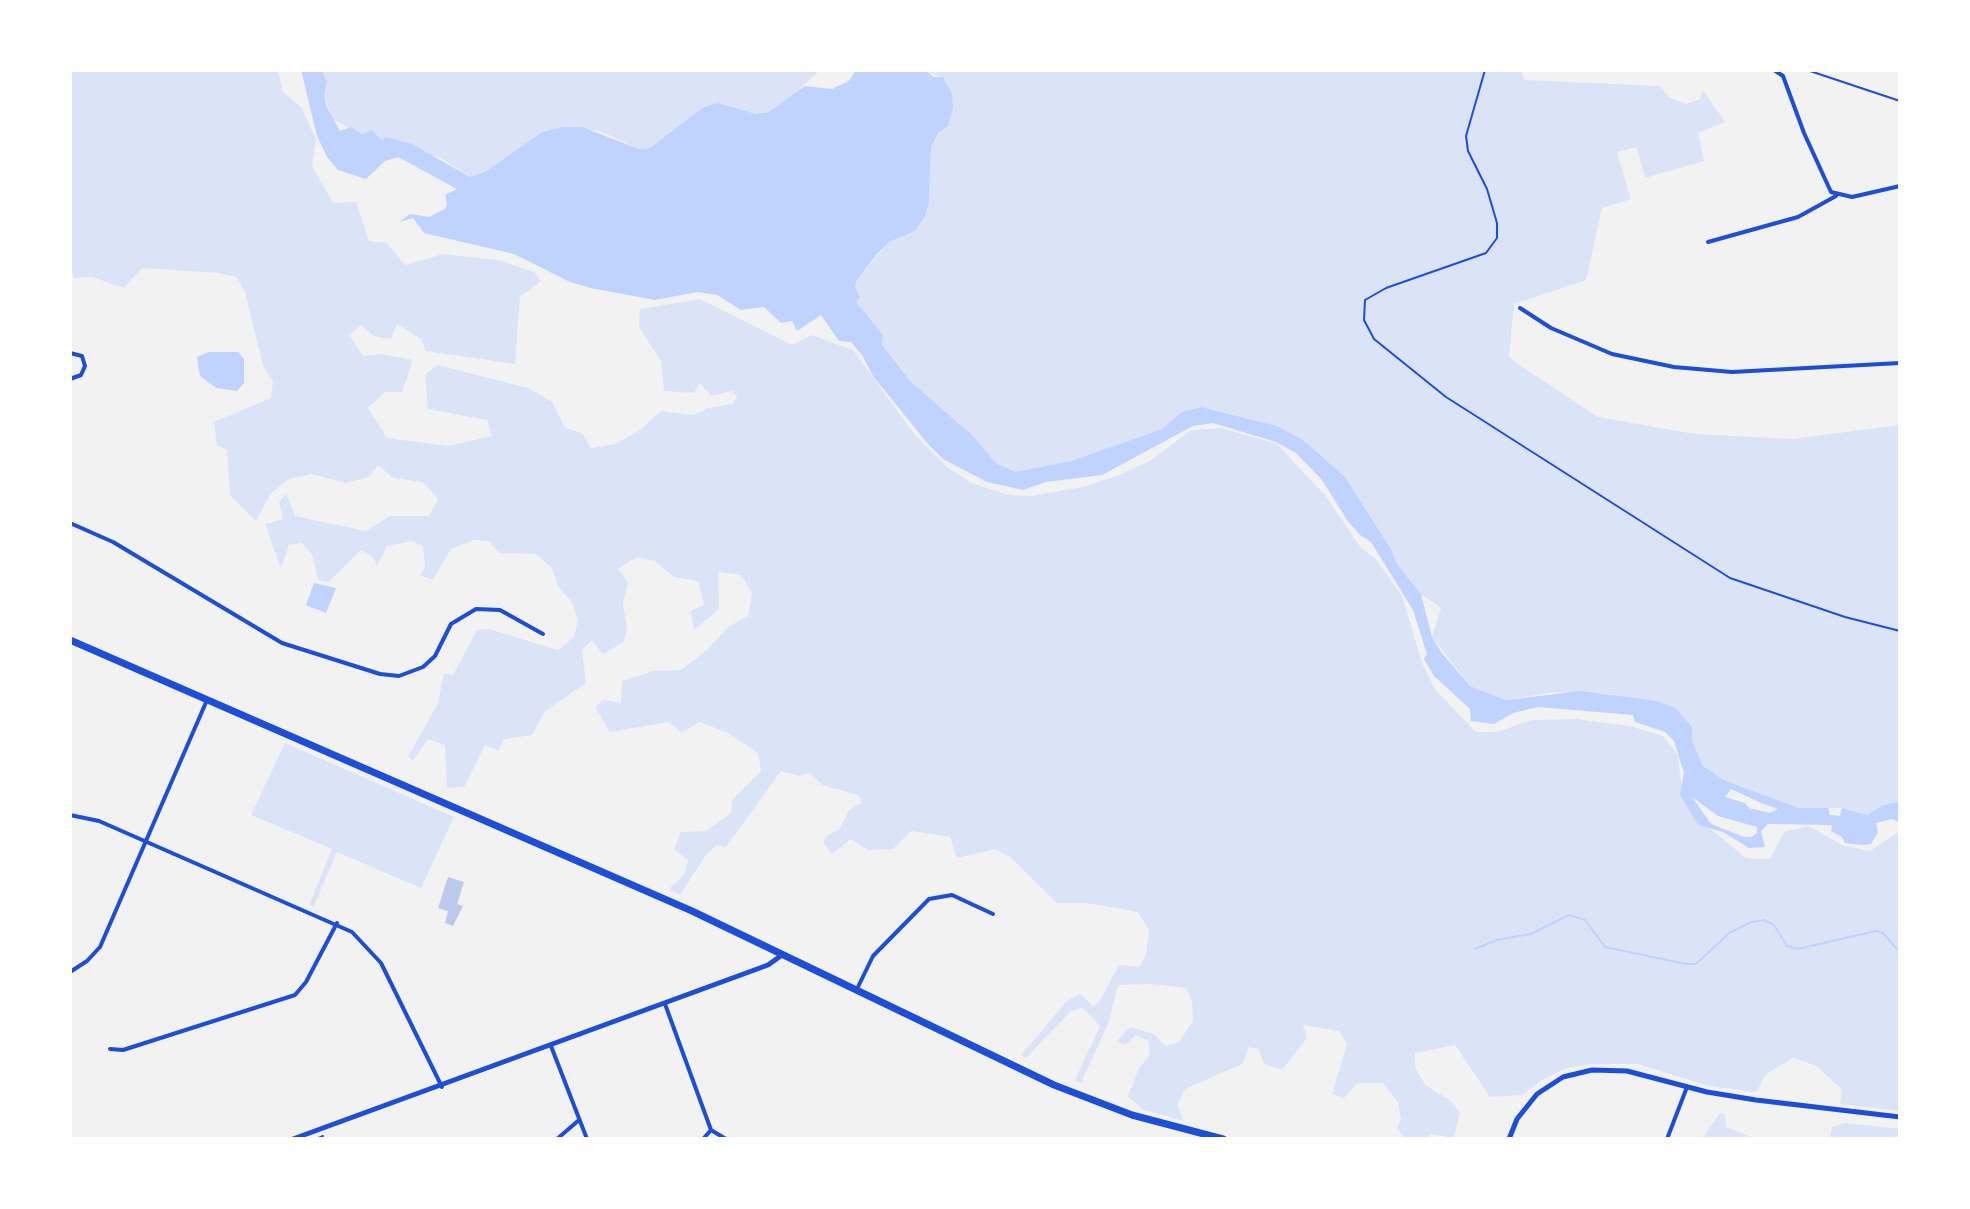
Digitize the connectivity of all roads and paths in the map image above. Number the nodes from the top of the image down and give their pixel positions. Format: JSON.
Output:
{"nodes":[{"id":1,"x":1485,"y":70,"type":"edge"},
{"id":2,"x":1774,"y":70,"type":"edge"},
{"id":3,"x":1807,"y":70,"type":"edge"},
{"id":4,"x":1900,"y":101,"type":"edge"},
{"id":5,"x":1900,"y":186,"type":"edge"},
{"id":6,"x":1836,"y":196,"type":"junction"},
{"id":7,"x":1708,"y":242,"type":"dead end"},
{"id":8,"x":1520,"y":308,"type":"dead end"},
{"id":9,"x":70,"y":353,"type":"edge"},
{"id":10,"x":1900,"y":363,"type":"edge"},
{"id":11,"x":70,"y":379,"type":"edge"},
{"id":12,"x":70,"y":523,"type":"edge"},
{"id":13,"x":1900,"y":631,"type":"edge"},
{"id":14,"x":543,"y":634,"type":"dead end"},
{"id":15,"x":70,"y":640,"type":"edge"},
{"id":16,"x":207,"y":700,"type":"junction"},
{"id":17,"x":70,"y":815,"type":"edge"},
{"id":18,"x":146,"y":841,"type":"junction"},
{"id":19,"x":993,"y":914,"type":"dead end"},
{"id":20,"x":337,"y":923,"type":"junction"},
{"id":21,"x":782,"y":954,"type":"junction"},
{"id":22,"x":70,"y":972,"type":"edge"},
{"id":23,"x":856,"y":991,"type":"junction"},
{"id":24,"x":665,"y":1004,"type":"junction"},
{"id":25,"x":551,"y":1046,"type":"junction"},
{"id":26,"x":110,"y":1049,"type":"dead end"},
{"id":27,"x":442,"y":1087,"type":"junction"},
{"id":28,"x":1687,"y":1087,"type":"junction"},
{"id":29,"x":1900,"y":1117,"type":"edge"},
{"id":30,"x":579,"y":1120,"type":"junction"},
{"id":31,"x":711,"y":1130,"type":"junction"},
{"id":32,"x":293,"y":1139,"type":"edge"},
{"id":33,"x":316,"y":1139,"type":"edge"},
{"id":34,"x":328,"y":1139,"type":"edge"},
{"id":35,"x":557,"y":1139,"type":"edge"},
{"id":36,"x":587,"y":1139,"type":"edge"},
{"id":37,"x":703,"y":1139,"type":"edge"},
{"id":38,"x":726,"y":1139,"type":"edge"},
{"id":39,"x":1223,"y":1139,"type":"edge"},
{"id":40,"x":1509,"y":1139,"type":"edge"},
{"id":41,"x":1667,"y":1139,"type":"edge"}],
"edges":[{"from":1,"to":13,"type":"path"},
{"from":2,"to":6,"type":"street"},
{"from":3,"to":4,"type":"path"},
{"from":5,"to":6,"type":"street"},
{"from":6,"to":7,"type":"street"},
{"from":8,"to":10,"type":"street"},
{"from":9,"to":11,"type":"street"},
{"from":12,"to":14,"type":"street"},
{"from":15,"to":16,"type":"highway"},
{"from":16,"to":18,"type":"street"},
{"from":16,"to":21,"type":"highway"},
{"from":17,"to":18,"type":"street"},
{"from":18,"to":20,"type":"street"},
{"from":18,"to":22,"type":"street"},
{"from":19,"to":23,"type":"street"},
{"from":20,"to":26,"type":"street"},
{"from":20,"to":27,"type":"street"},
{"from":21,"to":23,"type":"highway"},
{"from":21,"to":24,"type":"street"},
{"from":23,"to":39,"type":"highway"},
{"from":24,"to":25,"type":"street"},
{"from":24,"to":31,"type":"street"},
{"from":25,"to":27,"type":"street"},
{"from":25,"to":30,"type":"street"},
{"from":27,"to":32,"type":"street"},
{"from":28,"to":29,"type":"street"},
{"from":28,"to":40,"type":"street"},
{"from":28,"to":41,"type":"street"},
{"from":30,"to":35,"type":"street"},
{"from":30,"to":36,"type":"street"},
{"from":31,"to":37,"type":"street"},
{"from":31,"to":38,"type":"street"},
{"from":33,"to":34,"type":"path"}]}
